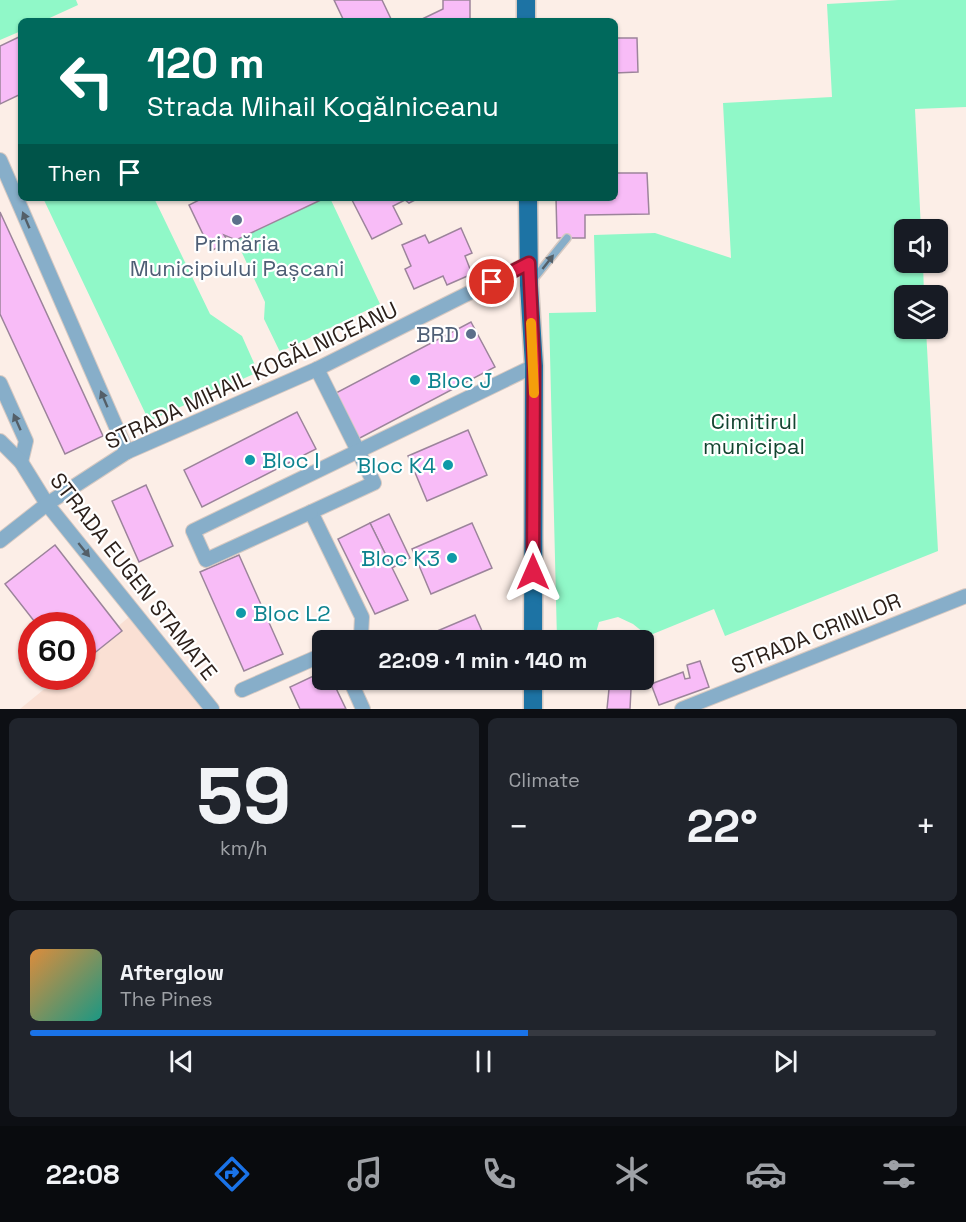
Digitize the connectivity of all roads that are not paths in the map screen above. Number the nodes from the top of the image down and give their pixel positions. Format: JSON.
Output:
{"nodes":[{"id":1,"x":526,"y":0,"type":"edge"},
{"id":2,"x":526,"y":18,"type":"edge"},
{"id":3,"x":0,"y":160,"type":"edge"},
{"id":4,"x":528,"y":201,"type":"edge"},
{"id":5,"x":567,"y":238,"type":"dead end"},
{"id":6,"x":529,"y":263,"type":"junction"},
{"id":7,"x":529,"y":285,"type":"junction"},
{"id":8,"x":534,"y":366,"type":"junction"},
{"id":9,"x":317,"y":369,"type":"junction"},
{"id":10,"x":0,"y":383,"type":"edge"},
{"id":11,"x":0,"y":441,"type":"edge"},
{"id":12,"x":359,"y":451,"type":"junction"},
{"id":13,"x":127,"y":452,"type":"junction"},
{"id":14,"x":21,"y":462,"type":"junction"},
{"id":15,"x":47,"y":504,"type":"junction"},
{"id":16,"x":311,"y":512,"type":"junction"},
{"id":17,"x":0,"y":541,"type":"edge"},
{"id":18,"x":966,"y":596,"type":"edge"},
{"id":19,"x":362,"y":630,"type":"edge"},
{"id":20,"x":533,"y":630,"type":"edge"},
{"id":21,"x":312,"y":659,"type":"edge"},
{"id":22,"x":243,"y":690,"type":"dead end"},
{"id":23,"x":354,"y":690,"type":"edge"},
{"id":24,"x":533,"y":690,"type":"edge"},
{"id":25,"x":212,"y":709,"type":"edge"},
{"id":26,"x":363,"y":709,"type":"edge"},
{"id":27,"x":532,"y":709,"type":"edge"},
{"id":28,"x":682,"y":709,"type":"edge"}],
"edges":[{"from":1,"to":2,"type":"main road"},
{"from":13,"to":3,"type":"street","one_way":true},
{"from":4,"to":6,"type":"main road"},
{"from":7,"to":5,"type":"lane","one_way":true},
{"from":6,"to":7,"type":"main road"},
{"from":6,"to":9,"type":"street","name":"STRADA MIHAIL KOGĂLNICEANU"},
{"from":7,"to":8,"type":"main road"},
{"from":8,"to":12,"type":"street"},
{"from":8,"to":20,"type":"main road"},
{"from":9,"to":12,"type":"street"},
{"from":9,"to":13,"type":"street","name":"STRADA MIHAIL KOGĂLNICEANU"},
{"from":14,"to":10,"type":"street","one_way":true},
{"from":11,"to":14,"type":"street","name":"STRADA EUGEN STAMATE"},
{"from":12,"to":16,"type":"street"},
{"from":12,"to":16,"type":"street"},
{"from":13,"to":15,"type":"street","name":"STRADA MIHAIL KOGĂLNICEANU"},
{"from":14,"to":15,"type":"street","name":"STRADA EUGEN STAMATE"},
{"from":15,"to":17,"type":"street","name":"STRADA MIHAIL KOGĂLNICEANU"},
{"from":15,"to":25,"type":"street","name":"STRADA EUGEN STAMATE","one_way":true},
{"from":16,"to":19,"type":"street"},
{"from":18,"to":28,"type":"street","name":"STRADA CRINILOR"},
{"from":21,"to":22,"type":"street"},
{"from":23,"to":26,"type":"street"},
{"from":24,"to":27,"type":"main road"}]}
